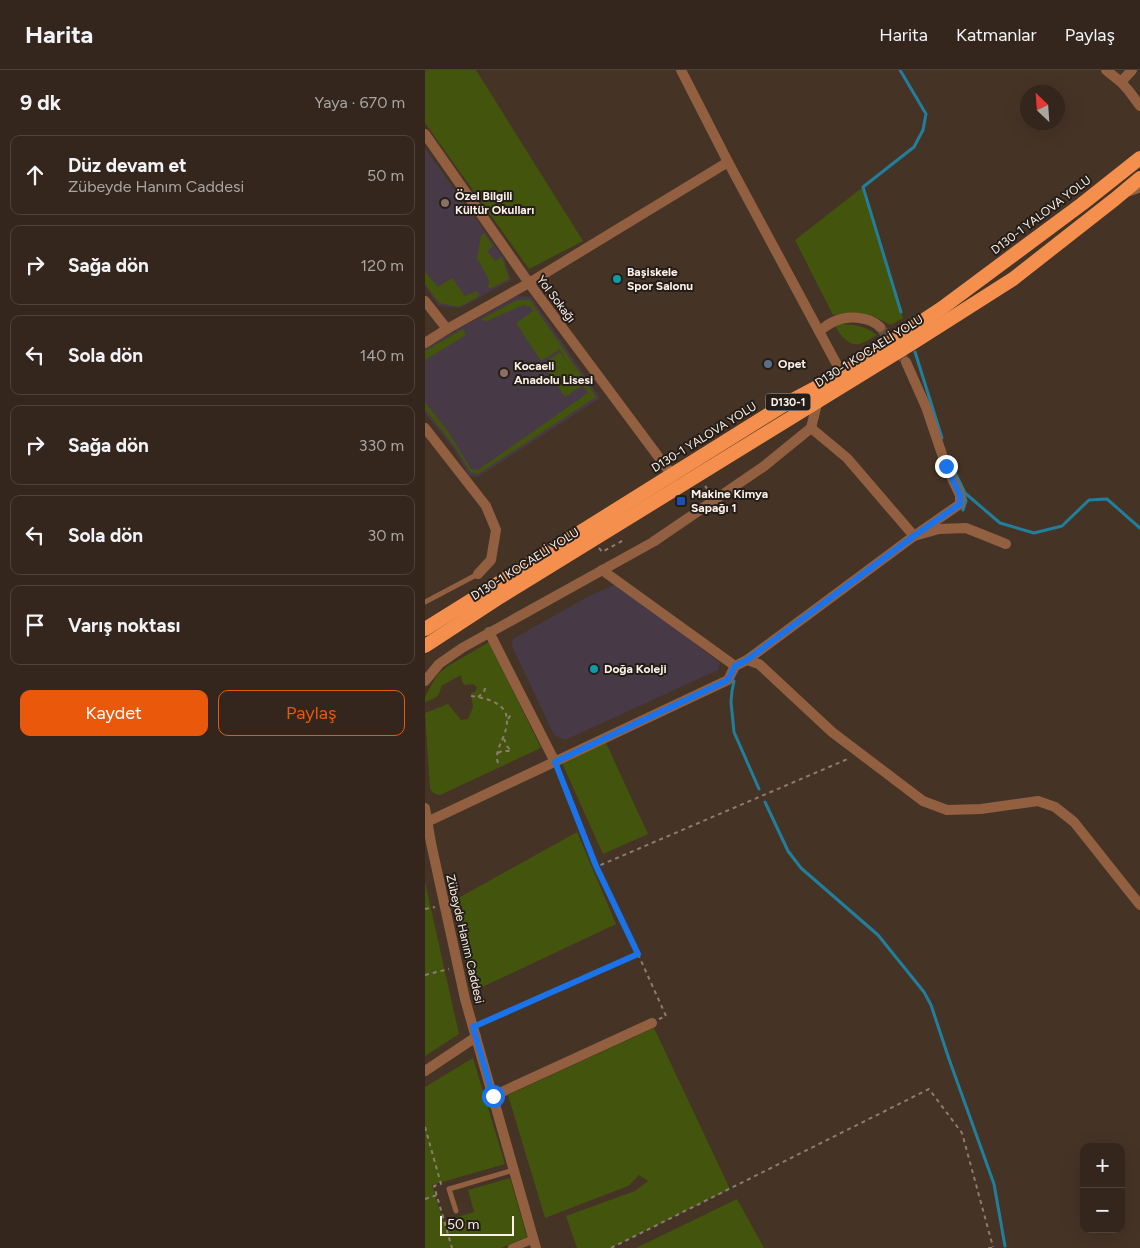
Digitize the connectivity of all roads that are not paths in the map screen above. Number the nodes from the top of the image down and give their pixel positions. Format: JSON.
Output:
{"nodes":[{"id":1,"x":681,"y":70,"type":"edge"},
{"id":2,"x":1106,"y":70,"type":"edge"},
{"id":3,"x":1132,"y":70,"type":"edge"},
{"id":4,"x":1121,"y":82,"type":"junction"},
{"id":5,"x":1140,"y":106,"type":"edge"},
{"id":6,"x":425,"y":134,"type":"edge"},
{"id":7,"x":1140,"y":158,"type":"edge"},
{"id":8,"x":728,"y":162,"type":"junction"},
{"id":9,"x":1140,"y":178,"type":"edge"},
{"id":10,"x":1140,"y":190,"type":"edge"},
{"id":11,"x":1115,"y":199,"type":"junction"},
{"id":12,"x":529,"y":283,"type":"junction"},
{"id":13,"x":425,"y":301,"type":"edge"},
{"id":14,"x":880,"y":327,"type":"tunnel mouth"},
{"id":15,"x":447,"y":329,"type":"junction"},
{"id":16,"x":819,"y":331,"type":"junction"},
{"id":17,"x":425,"y":343,"type":"edge"},
{"id":18,"x":906,"y":362,"type":"tunnel mouth"},
{"id":19,"x":842,"y":374,"type":"junction"},
{"id":20,"x":818,"y":400,"type":"junction"},
{"id":21,"x":425,"y":428,"type":"edge"},
{"id":22,"x":811,"y":428,"type":"junction"},
{"id":23,"x":672,"y":475,"type":"junction"},
{"id":24,"x":914,"y":536,"type":"junction"},
{"id":25,"x":1006,"y":544,"type":"dead end"},
{"id":26,"x":602,"y":570,"type":"junction"},
{"id":27,"x":478,"y":574,"type":"joint"},
{"id":28,"x":425,"y":602,"type":"edge"},
{"id":29,"x":425,"y":629,"type":"edge"},
{"id":30,"x":489,"y":632,"type":"junction"},
{"id":31,"x":425,"y":646,"type":"edge"},
{"id":32,"x":747,"y":660,"type":"junction"},
{"id":33,"x":735,"y":666,"type":"junction"},
{"id":34,"x":425,"y":681,"type":"edge"},
{"id":35,"x":555,"y":762,"type":"junction"},
{"id":36,"x":425,"y":808,"type":"edge"},
{"id":37,"x":427,"y":822,"type":"junction"},
{"id":38,"x":428,"y":844,"type":"edge"},
{"id":39,"x":1140,"y":905,"type":"edge"},
{"id":40,"x":652,"y":1023,"type":"road end"},
{"id":41,"x":474,"y":1032,"type":"junction"},
{"id":42,"x":425,"y":1071,"type":"edge"},
{"id":43,"x":493,"y":1096,"type":"junction"},
{"id":44,"x":514,"y":1170,"type":"junction"},
{"id":45,"x":456,"y":1211,"type":"dead end"},
{"id":46,"x":535,"y":1244,"type":"edge"},
{"id":47,"x":512,"y":1248,"type":"edge"}],
"edges":[{"from":1,"to":8,"type":"street"},
{"from":2,"to":4,"type":"street"},
{"from":3,"to":4,"type":"street"},
{"from":4,"to":5,"type":"street"},
{"from":6,"to":12,"type":"street","name":"Yol Sokağı"},
{"from":7,"to":19,"type":"highway","name":"D130-1 YALOVA YOLU","number":"D130-1"},
{"from":8,"to":12,"type":"street"},
{"from":8,"to":16,"type":"street"},
{"from":9,"to":11,"type":"highway","name":"D130-1 KOCAELİ YOLU","number":"D130-1"},
{"from":10,"to":11,"type":"lane"},
{"from":11,"to":20,"type":"highway","name":"D130-1 KOCAELİ YOLU","number":"D130-1"},
{"from":12,"to":15,"type":"street"},
{"from":12,"to":23,"type":"street","name":"Yol Sokağı"},
{"from":13,"to":15,"type":"street"},
{"from":14,"to":16,"type":"street"},
{"from":15,"to":17,"type":"street"},
{"from":16,"to":19,"type":"street"},
{"from":18,"to":24,"type":"street"},
{"from":19,"to":23,"type":"highway","name":"D130-1 YALOVA YOLU","number":"D130-1"},
{"from":20,"to":22,"type":"street"},
{"from":20,"to":31,"type":"highway","name":"D130-1 KOCAELİ YOLU","number":"D130-1"},
{"from":21,"to":27,"type":"street"},
{"from":22,"to":24,"type":"street"},
{"from":22,"to":26,"type":"street"},
{"from":23,"to":29,"type":"highway","name":"D130-1 YALOVA YOLU","number":"D130-1"},
{"from":24,"to":25,"type":"street"},
{"from":24,"to":32,"type":"street"},
{"from":26,"to":30,"type":"street"},
{"from":26,"to":33,"type":"street"},
{"from":27,"to":28,"type":"lane"},
{"from":30,"to":34,"type":"street"},
{"from":30,"to":35,"type":"street"},
{"from":32,"to":33,"type":"street"},
{"from":32,"to":39,"type":"street"},
{"from":33,"to":35,"type":"street"},
{"from":35,"to":37,"type":"street"},
{"from":36,"to":37,"type":"street","name":"Zübeyde Hanım Caddesi"},
{"from":37,"to":38,"type":"street","name":"Zübeyde Hanım Caddesi"},
{"from":38,"to":41,"type":"street","name":"Zübeyde Hanım Caddesi"},
{"from":40,"to":43,"type":"street"},
{"from":41,"to":42,"type":"street"},
{"from":41,"to":43,"type":"street","name":"Zübeyde Hanım Caddesi"},
{"from":43,"to":44,"type":"street","name":"Zübeyde Hanım Caddesi"},
{"from":44,"to":45,"type":"lane"},
{"from":44,"to":46,"type":"street","name":"Zübeyde Hanım Caddesi"},
{"from":46,"to":47,"type":"street"}]}
